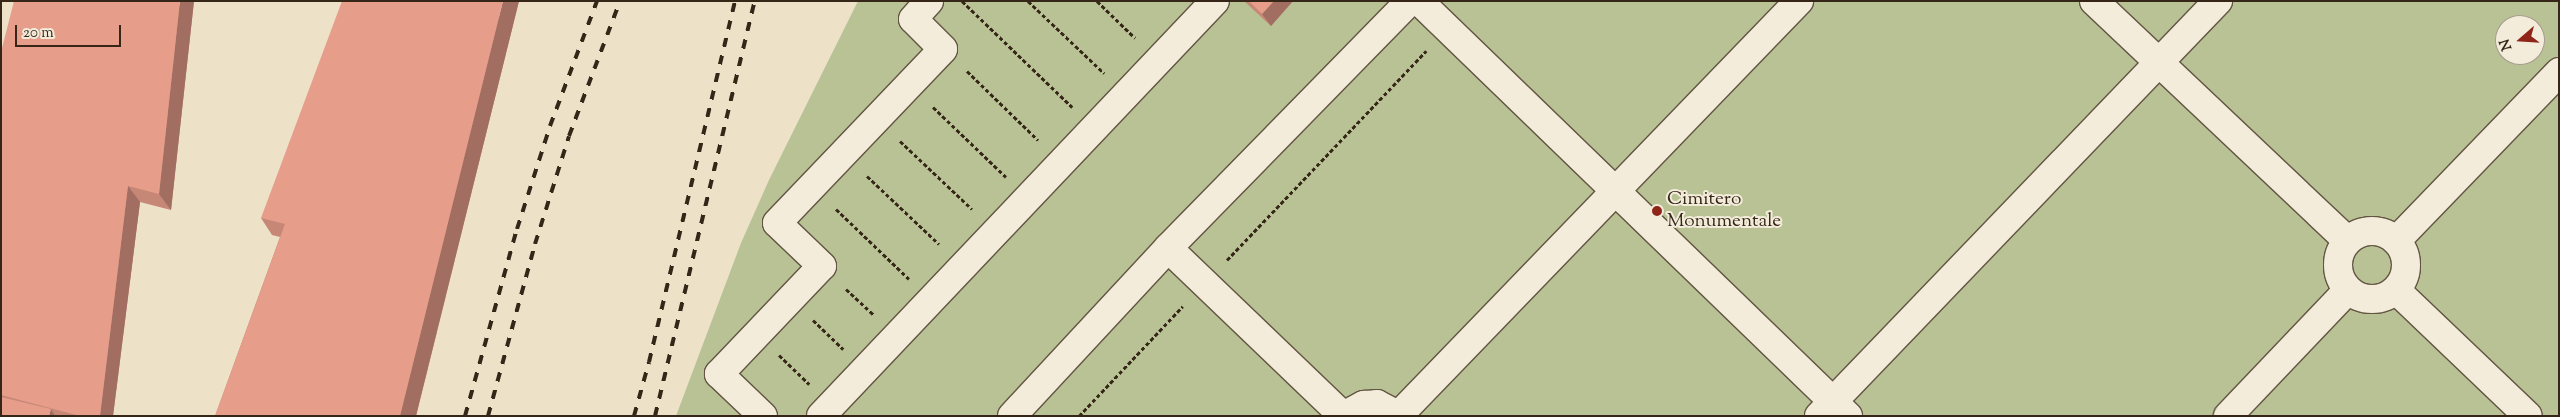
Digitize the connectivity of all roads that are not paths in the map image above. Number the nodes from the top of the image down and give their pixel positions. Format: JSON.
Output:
{"nodes":[{"id":1,"x":930,"y":1,"type":"edge"},
{"id":2,"x":1215,"y":1,"type":"edge"},
{"id":3,"x":1410,"y":1,"type":"edge"},
{"id":4,"x":1419,"y":1,"type":"edge"},
{"id":5,"x":1799,"y":1,"type":"edge"},
{"id":6,"x":2094,"y":1,"type":"edge"},
{"id":7,"x":2218,"y":1,"type":"edge"},
{"id":8,"x":2160,"y":63,"type":"junction"},
{"id":9,"x":2559,"y":72,"type":"edge"},
{"id":10,"x":1616,"y":191,"type":"junction"},
{"id":11,"x":2348,"y":241,"type":"junction"},
{"id":12,"x":2396,"y":241,"type":"junction"},
{"id":13,"x":1168,"y":248,"type":"junction"},
{"id":14,"x":2348,"y":290,"type":"junction"},
{"id":15,"x":2396,"y":290,"type":"junction"},
{"id":16,"x":826,"y":410,"type":"edge"},
{"id":17,"x":1833,"y":411,"type":"edge"},
{"id":18,"x":1399,"y":415,"type":"edge"},
{"id":19,"x":763,"y":416,"type":"edge"},
{"id":20,"x":1012,"y":416,"type":"edge"},
{"id":21,"x":1343,"y":416,"type":"edge"},
{"id":22,"x":2228,"y":416,"type":"edge"},
{"id":23,"x":2528,"y":416,"type":"edge"}],
"edges":[{"from":1,"to":19,"type":"lane"},
{"from":2,"to":16,"type":"lane"},
{"from":3,"to":13,"type":"lane"},
{"from":4,"to":10,"type":"lane"},
{"from":5,"to":10,"type":"lane"},
{"from":6,"to":8,"type":"lane"},
{"from":7,"to":8,"type":"lane"},
{"from":8,"to":11,"type":"lane"},
{"from":8,"to":17,"type":"lane"},
{"from":9,"to":12,"type":"lane"},
{"from":10,"to":17,"type":"lane"},
{"from":10,"to":18,"type":"lane"},
{"from":11,"to":12,"type":"lane"},
{"from":11,"to":14,"type":"lane"},
{"from":12,"to":15,"type":"lane"},
{"from":13,"to":20,"type":"lane"},
{"from":13,"to":21,"type":"lane"},
{"from":14,"to":15,"type":"lane"},
{"from":14,"to":22,"type":"lane"},
{"from":15,"to":23,"type":"lane"},
{"from":18,"to":21,"type":"lane"}]}
